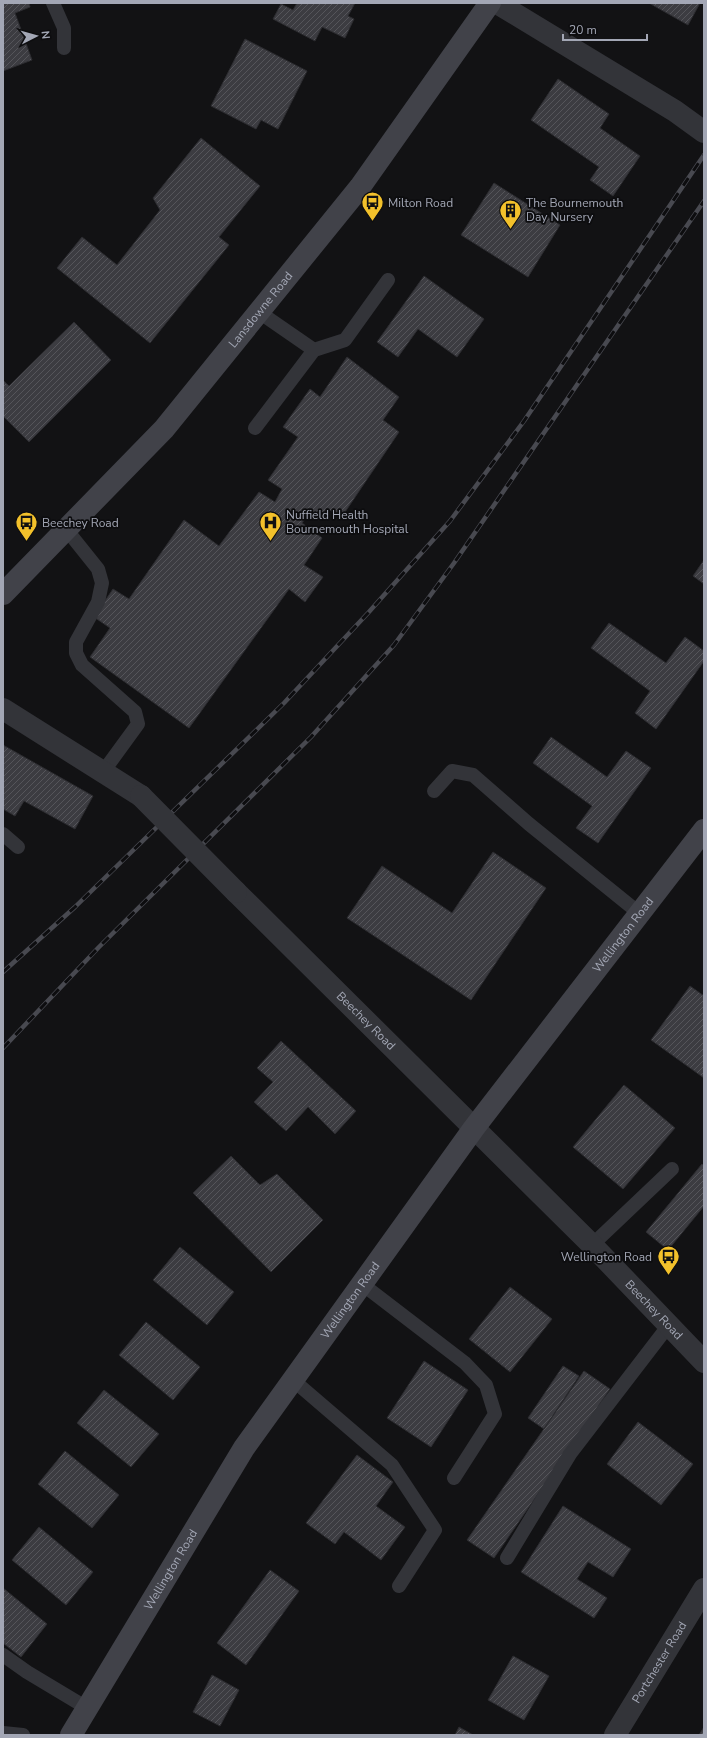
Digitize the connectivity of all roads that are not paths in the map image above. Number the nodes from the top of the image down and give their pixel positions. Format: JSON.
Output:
{"nodes":[{"id":1,"x":53,"y":3,"type":"edge"},
{"id":2,"x":489,"y":4,"type":"edge"},
{"id":3,"x":64,"y":48,"type":"dead end"},
{"id":4,"x":704,"y":132,"type":"edge"},
{"id":5,"x":388,"y":280,"type":"dead end"},
{"id":6,"x":259,"y":312,"type":"junction"},
{"id":7,"x":314,"y":350,"type":"junction"},
{"id":8,"x":255,"y":428,"type":"dead end"},
{"id":9,"x":66,"y":530,"type":"junction"},
{"id":10,"x":3,"y":594,"type":"edge"},
{"id":11,"x":3,"y":709,"type":"edge"},
{"id":12,"x":103,"y":772,"type":"junction"},
{"id":13,"x":434,"y":791,"type":"dead end"},
{"id":14,"x":704,"y":830,"type":"edge"},
{"id":15,"x":3,"y":834,"type":"edge"},
{"id":16,"x":18,"y":847,"type":"dead end"},
{"id":17,"x":639,"y":913,"type":"junction"},
{"id":18,"x":474,"y":1128,"type":"junction"},
{"id":19,"x":672,"y":1169,"type":"dead end"},
{"id":20,"x":592,"y":1245,"type":"junction"},
{"id":21,"x":362,"y":1284,"type":"junction"},
{"id":22,"x":669,"y":1325,"type":"junction"},
{"id":23,"x":704,"y":1362,"type":"edge"},
{"id":24,"x":293,"y":1380,"type":"junction"},
{"id":25,"x":454,"y":1478,"type":"dead end"},
{"id":26,"x":507,"y":1558,"type":"dead end"},
{"id":27,"x":399,"y":1586,"type":"dead end"},
{"id":28,"x":704,"y":1589,"type":"edge"},
{"id":29,"x":3,"y":1655,"type":"edge"},
{"id":30,"x":87,"y":1708,"type":"junction"},
{"id":31,"x":3,"y":1733,"type":"edge"},
{"id":32,"x":23,"y":1735,"type":"edge"},
{"id":33,"x":71,"y":1735,"type":"edge"},
{"id":34,"x":615,"y":1735,"type":"edge"}],
"edges":[{"from":1,"to":3,"type":"lane"},
{"from":2,"to":4,"type":"street"},
{"from":2,"to":6,"type":"street","name":"Lansdowne Road"},
{"from":5,"to":7,"type":"lane"},
{"from":6,"to":7,"type":"lane"},
{"from":6,"to":9,"type":"street","name":"Lansdowne Road"},
{"from":7,"to":8,"type":"lane"},
{"from":9,"to":10,"type":"street","name":"Lansdowne Road"},
{"from":9,"to":12,"type":"lane"},
{"from":11,"to":12,"type":"street","name":"Beechey Road"},
{"from":12,"to":18,"type":"street","name":"Beechey Road","bridge":true},
{"from":13,"to":17,"type":"lane"},
{"from":14,"to":17,"type":"street","name":"Wellington Road"},
{"from":15,"to":16,"type":"lane"},
{"from":17,"to":18,"type":"street","name":"Wellington Road"},
{"from":18,"to":20,"type":"street","name":"Beechey Road"},
{"from":18,"to":21,"type":"street","name":"Wellington Road"},
{"from":19,"to":20,"type":"lane"},
{"from":20,"to":22,"type":"street","name":"Beechey Road"},
{"from":21,"to":24,"type":"street","name":"Wellington Road"},
{"from":21,"to":25,"type":"lane"},
{"from":22,"to":23,"type":"street","name":"Beechey Road"},
{"from":22,"to":26,"type":"lane"},
{"from":24,"to":27,"type":"lane"},
{"from":24,"to":30,"type":"street","name":"Wellington Road"},
{"from":28,"to":34,"type":"street","name":"Portchester Road"},
{"from":29,"to":30,"type":"lane"},
{"from":30,"to":33,"type":"street","name":"Wellington Road"},
{"from":31,"to":32,"type":"lane"}]}
